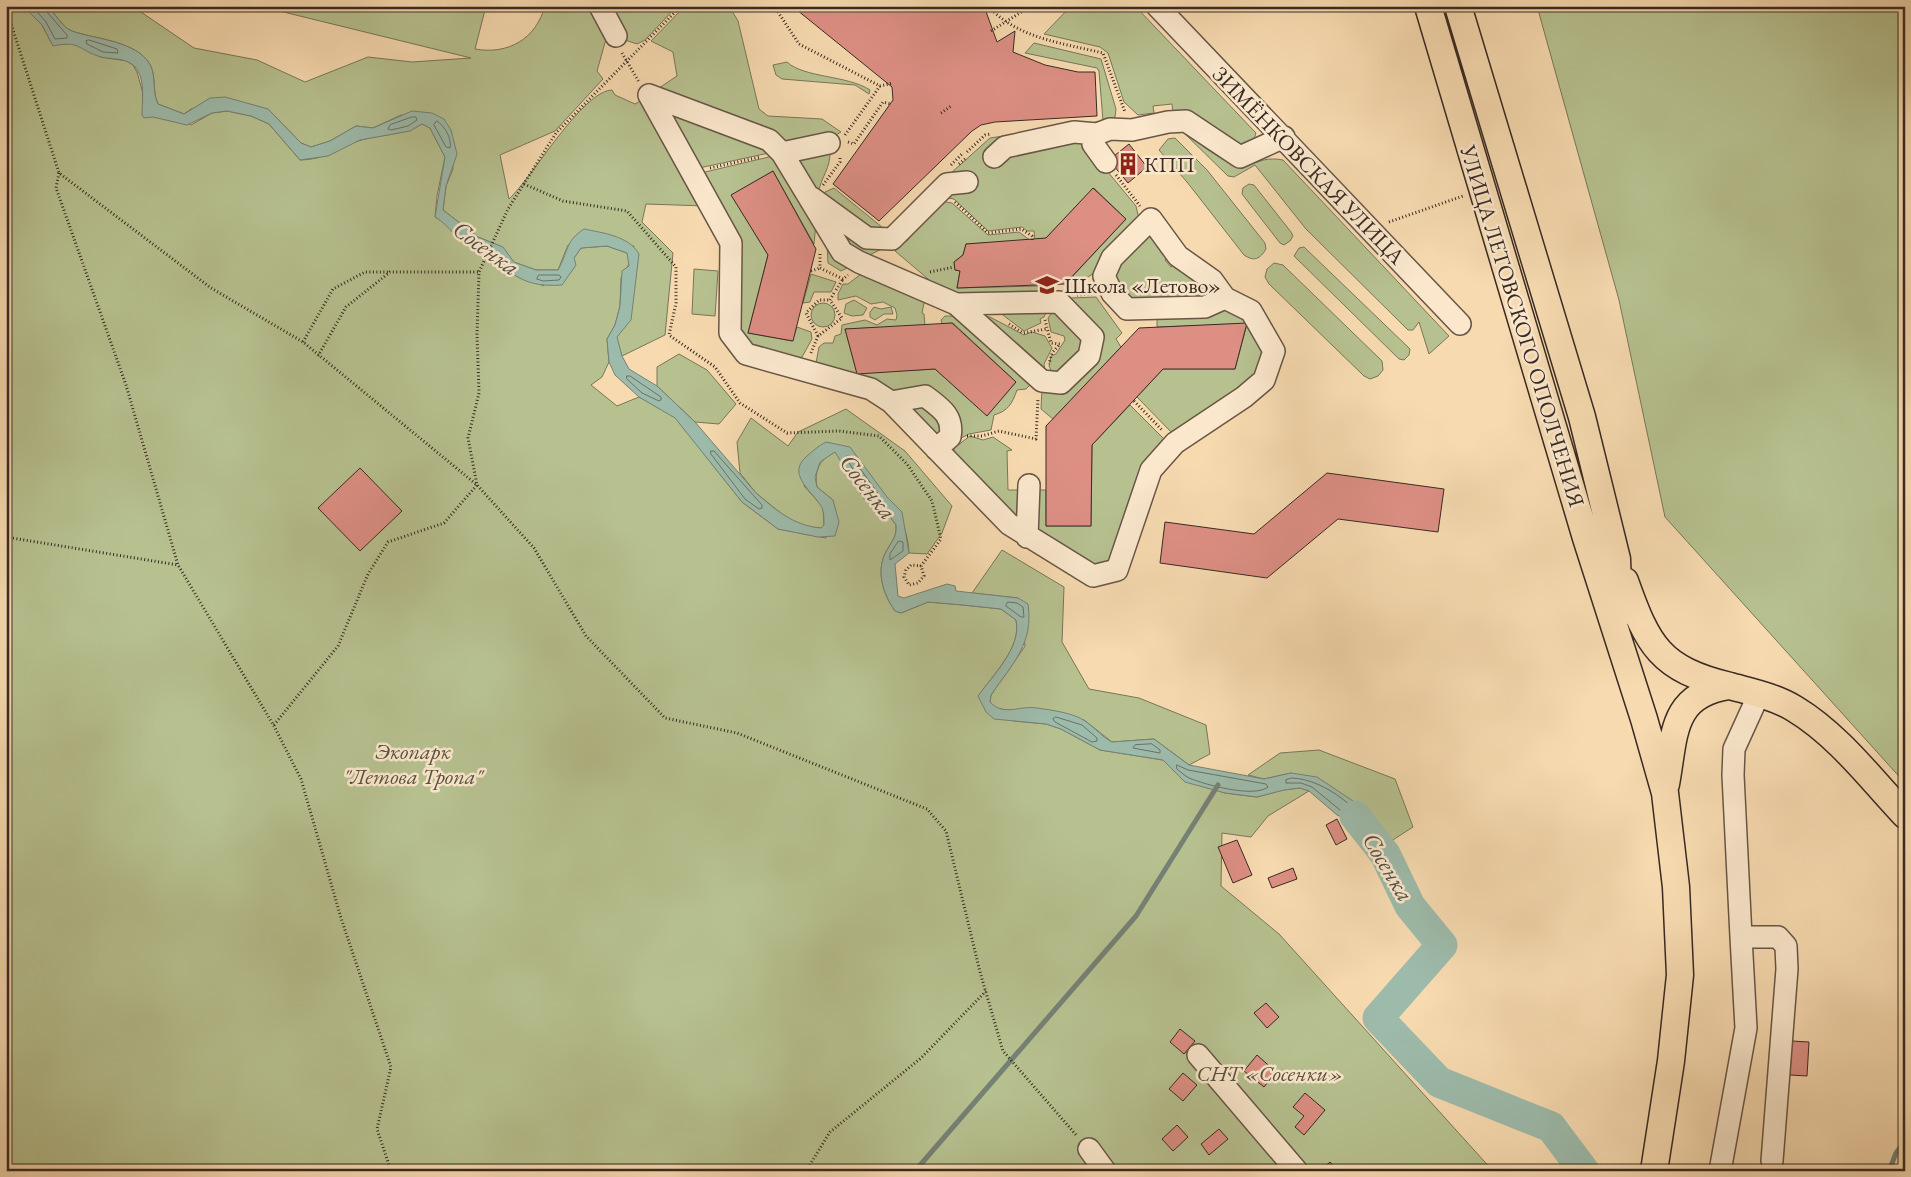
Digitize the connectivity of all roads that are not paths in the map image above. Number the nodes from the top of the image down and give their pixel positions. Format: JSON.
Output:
{"nodes":[{"id":1,"x":600,"y":6,"type":"edge"},
{"id":2,"x":1157,"y":6,"type":"edge"},
{"id":3,"x":1428,"y":6,"type":"edge"},
{"id":4,"x":1458,"y":6,"type":"edge"},
{"id":5,"x":616,"y":36,"type":"road end"},
{"id":6,"x":1097,"y":134,"type":"junction"},
{"id":7,"x":1284,"y":137,"type":"junction"},
{"id":8,"x":837,"y":139,"type":"road end"},
{"id":9,"x":782,"y":153,"type":"junction"},
{"id":10,"x":994,"y":157,"type":"dead end"},
{"id":11,"x":1106,"y":162,"type":"road end"},
{"id":12,"x":967,"y":182,"type":"dead end"},
{"id":13,"x":805,"y":193,"type":"junction"},
{"id":14,"x":1225,"y":298,"type":"junction"},
{"id":15,"x":956,"y":304,"type":"junction"},
{"id":16,"x":1460,"y":324,"type":"dead end"},
{"id":17,"x":891,"y":402,"type":"junction"},
{"id":18,"x":936,"y":449,"type":"junction"},
{"id":19,"x":1029,"y":485,"type":"dead end"},
{"id":20,"x":1027,"y":537,"type":"junction"},
{"id":21,"x":1617,"y":558,"type":"junction"},
{"id":22,"x":1619,"y":645,"type":"junction"},
{"id":23,"x":1729,"y":686,"type":"junction"},
{"id":24,"x":1758,"y":694,"type":"junction"},
{"id":25,"x":1665,"y":792,"type":"junction"},
{"id":26,"x":1905,"y":815,"type":"edge"},
{"id":27,"x":1741,"y":937,"type":"junction"},
{"id":28,"x":1198,"y":1054,"type":"dead end"},
{"id":29,"x":1089,"y":1149,"type":"road end"},
{"id":30,"x":1772,"y":1161,"type":"dead end"},
{"id":31,"x":1105,"y":1171,"type":"edge"},
{"id":32,"x":1297,"y":1171,"type":"edge"},
{"id":33,"x":1654,"y":1171,"type":"edge"},
{"id":34,"x":1720,"y":1171,"type":"edge"}],
"edges":[{"from":1,"to":5,"type":"street"},
{"from":2,"to":7,"type":"street","name":"ЗИМЁНКОВСКАЯ УЛИЦА"},
{"from":3,"to":22,"type":"main road","name":"УЛИЦА ЛЕТОВСКОГО ОПОЛЧЕНИЯ"},
{"from":4,"to":21,"type":"main road","name":"УЛИЦА ЛЕТОВСКОГО ОПОЛЧЕНИЯ"},
{"from":6,"to":7,"type":"street"},
{"from":6,"to":10,"type":"street"},
{"from":6,"to":11,"type":"street"},
{"from":7,"to":16,"type":"street","name":"ЗИМЁНКОВСКАЯ УЛИЦА"},
{"from":8,"to":9,"type":"street"},
{"from":9,"to":13,"type":"street"},
{"from":9,"to":17,"type":"street"},
{"from":12,"to":13,"type":"street"},
{"from":13,"to":15,"type":"street"},
{"from":14,"to":14,"type":"street"},
{"from":14,"to":20,"type":"street"},
{"from":15,"to":15,"type":"street"},
{"from":17,"to":18,"type":"street"},
{"from":17,"to":18,"type":"street"},
{"from":18,"to":20,"type":"street"},
{"from":19,"to":20,"type":"street"},
{"from":21,"to":22,"type":"main road","name":"УЛИЦА ЛЕТОВСКОГО ОПОЛЧЕНИЯ"},
{"from":21,"to":23,"type":"main road"},
{"from":22,"to":25,"type":"main road","name":"УЛИЦА ЛЕТОВСКОГО ОПОЛЧЕНИЯ"},
{"from":23,"to":24,"type":"main road"},
{"from":23,"to":25,"type":"main road"},
{"from":24,"to":26,"type":"main road"},
{"from":24,"to":27,"type":"street"},
{"from":25,"to":33,"type":"main road","name":"УЛИЦА ЛЕТОВСКОГО ОПОЛЧЕНИЯ"},
{"from":27,"to":30,"type":"street"},
{"from":27,"to":34,"type":"street"},
{"from":28,"to":32,"type":"street"},
{"from":29,"to":31,"type":"street"}]}
